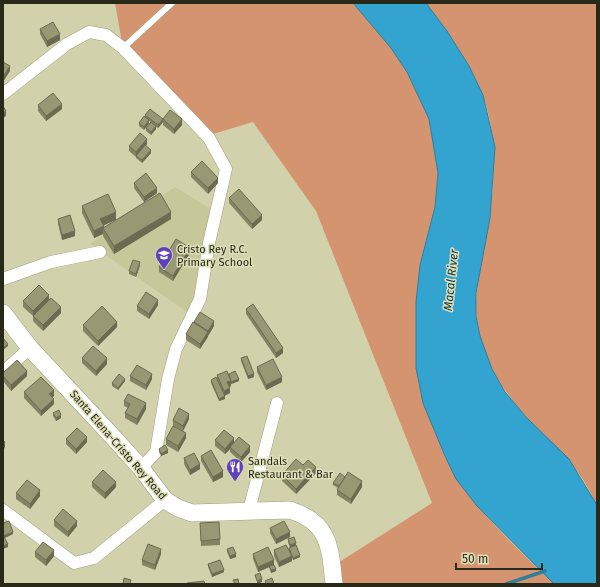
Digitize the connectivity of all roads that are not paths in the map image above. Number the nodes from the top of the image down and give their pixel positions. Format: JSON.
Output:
{"nodes":[{"id":1,"x":172,"y":3,"type":"edge"},
{"id":2,"x":123,"y":48,"type":"junction"},
{"id":3,"x":3,"y":94,"type":"edge"},
{"id":4,"x":100,"y":252,"type":"dead end"},
{"id":5,"x":3,"y":278,"type":"edge"},
{"id":6,"x":3,"y":313,"type":"edge"},
{"id":7,"x":30,"y":348,"type":"junction"},
{"id":8,"x":3,"y":372,"type":"edge"},
{"id":9,"x":277,"y":403,"type":"dead end"},
{"id":10,"x":141,"y":468,"type":"junction"},
{"id":11,"x":165,"y":500,"type":"junction"},
{"id":12,"x":3,"y":510,"type":"edge"},
{"id":13,"x":249,"y":510,"type":"junction"},
{"id":14,"x":334,"y":584,"type":"edge"}],
"edges":[{"from":1,"to":2,"type":"lane"},
{"from":2,"to":3,"type":"street"},
{"from":2,"to":10,"type":"street"},
{"from":4,"to":5,"type":"street"},
{"from":6,"to":7,"type":"main road","name":"Santa Elena-Cristo Rey Road"},
{"from":7,"to":8,"type":"street"},
{"from":7,"to":10,"type":"main road","name":"Santa Elena-Cristo Rey Road"},
{"from":9,"to":13,"type":"street"},
{"from":10,"to":11,"type":"main road","name":"Santa Elena-Cristo Rey Road"},
{"from":11,"to":12,"type":"street"},
{"from":11,"to":13,"type":"main road","name":"Santa Elena-Cristo Rey Road"},
{"from":13,"to":14,"type":"main road","name":"Santa Elena-Cristo Rey Road"}]}
